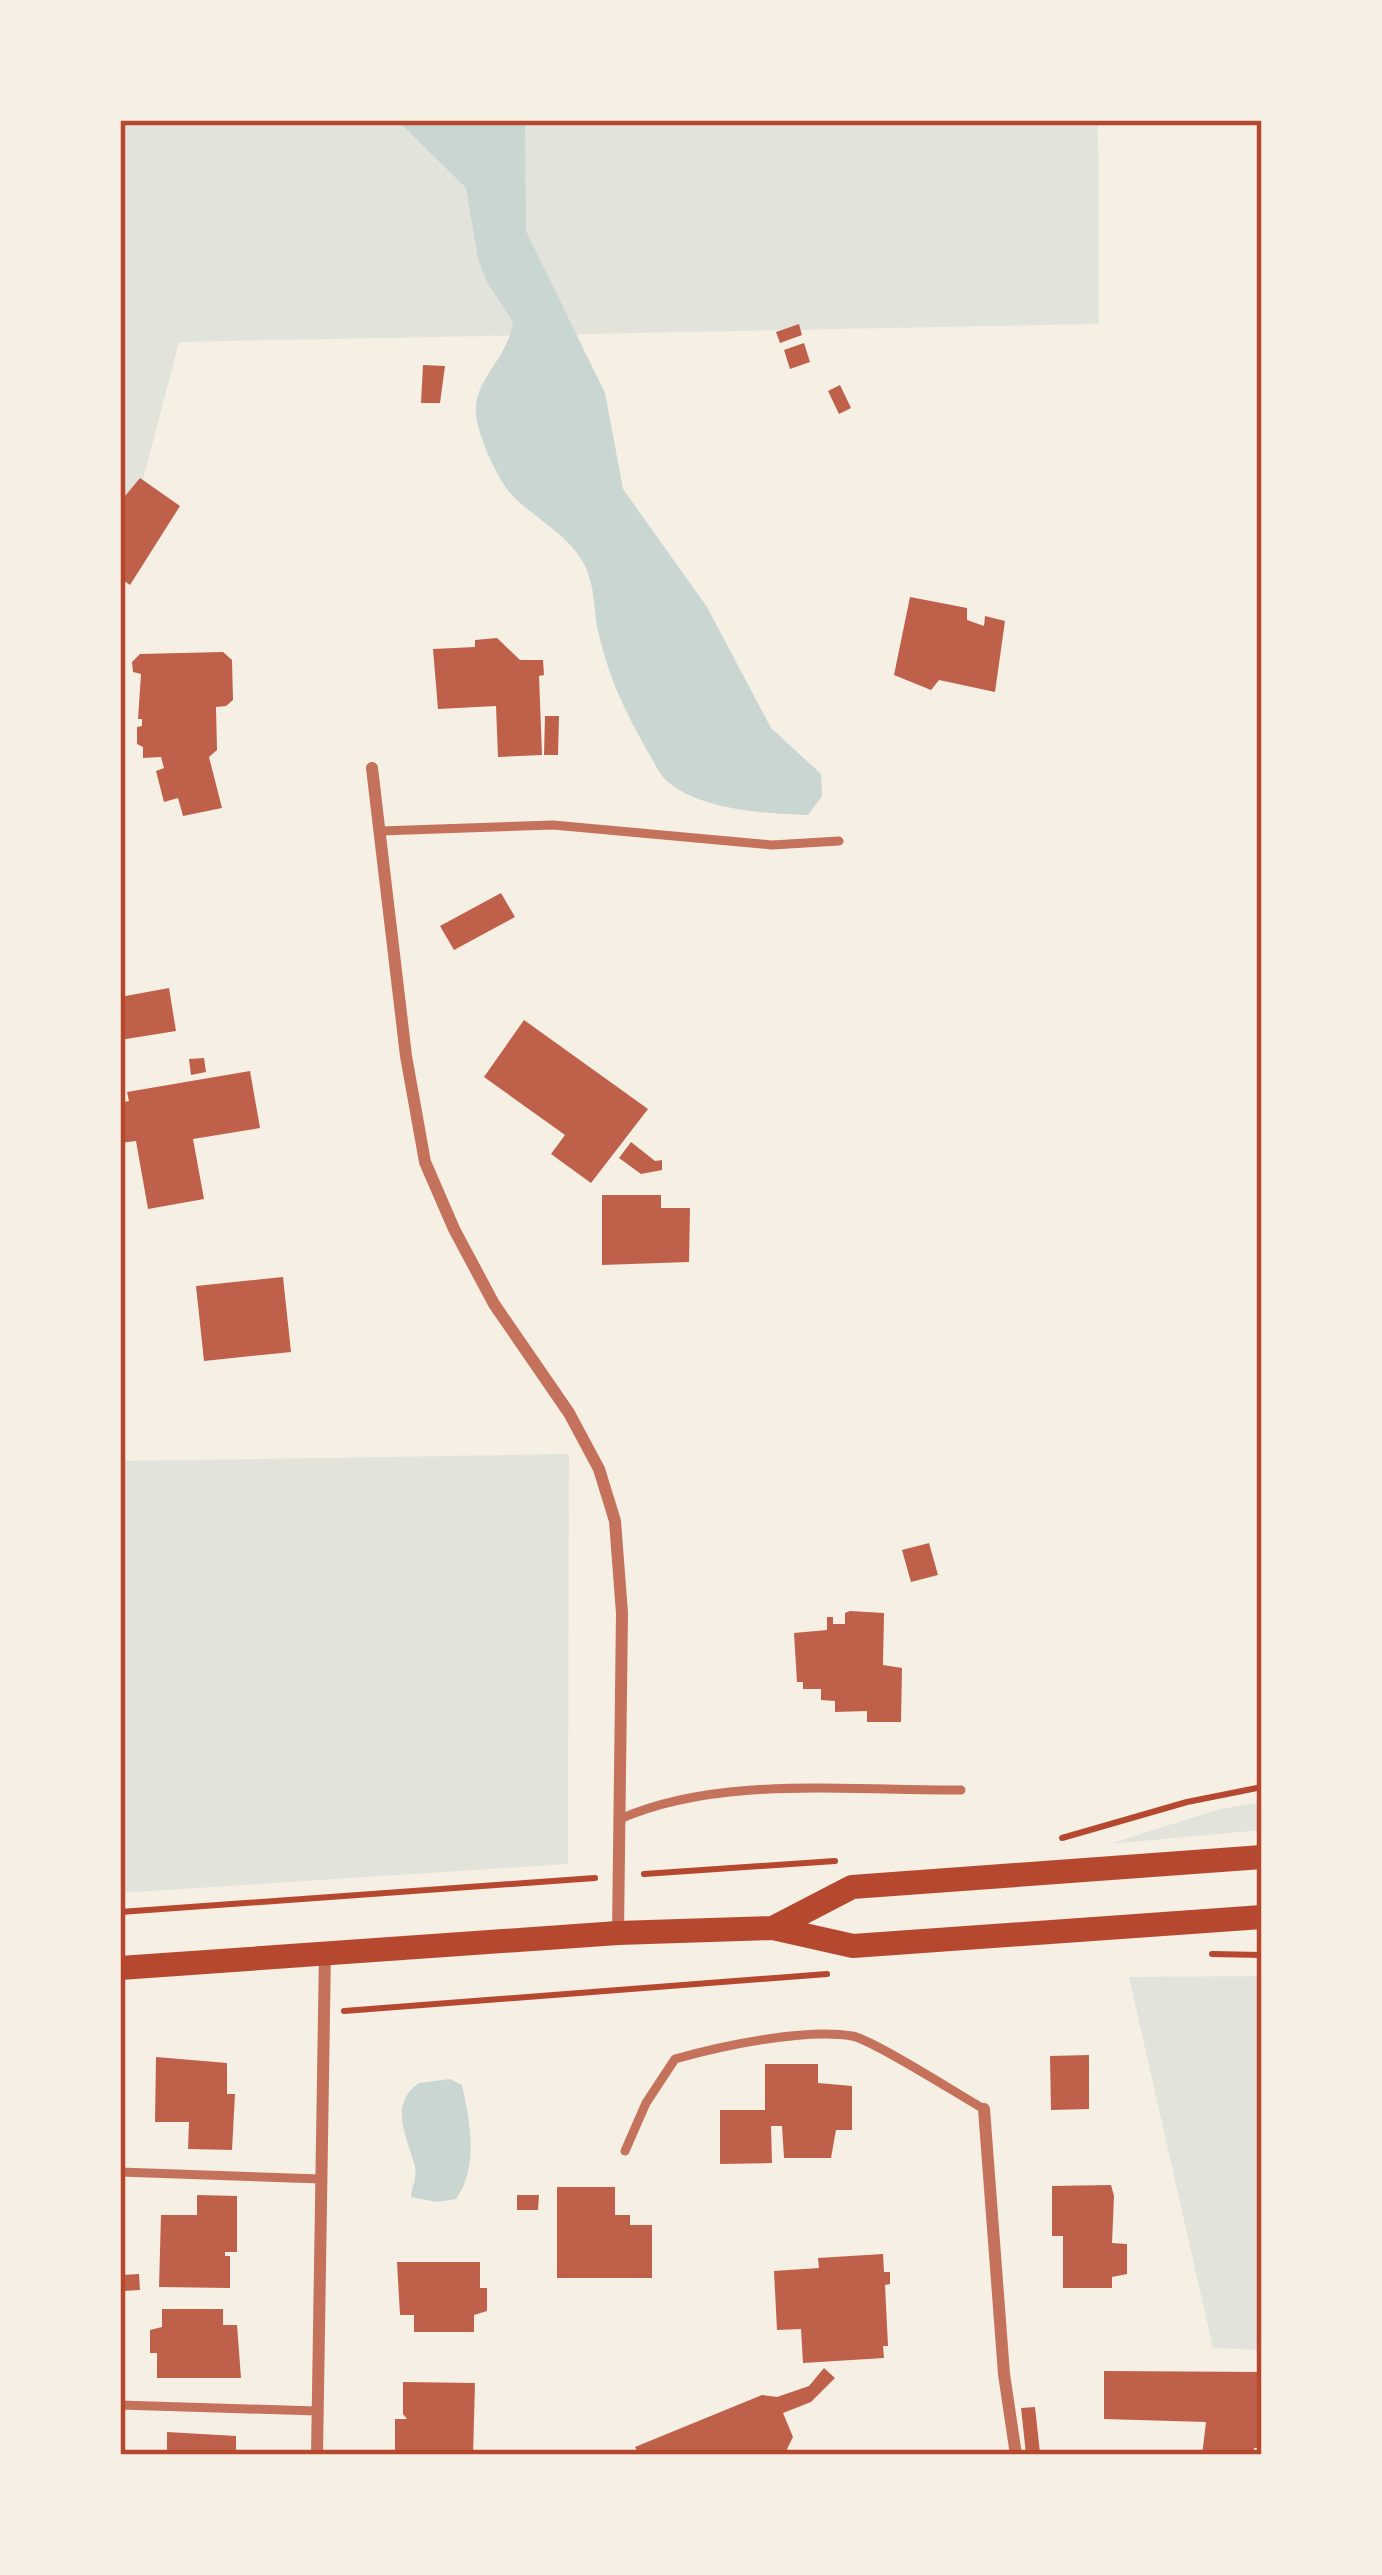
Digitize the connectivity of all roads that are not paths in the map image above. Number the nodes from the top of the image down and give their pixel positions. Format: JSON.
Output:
{"nodes":[{"id":1,"x":372,"y":768,"type":"dead end"},
{"id":2,"x":380,"y":831,"type":"junction"},
{"id":3,"x":839,"y":841,"type":"dead end"},
{"id":4,"x":961,"y":1790,"type":"dead end"},
{"id":5,"x":620,"y":1819,"type":"junction"},
{"id":6,"x":1262,"y":1857,"type":"edge"},
{"id":7,"x":1262,"y":1917,"type":"edge"},
{"id":8,"x":773,"y":1928,"type":"junction"},
{"id":9,"x":618,"y":1933,"type":"junction"},
{"id":10,"x":325,"y":1952,"type":"junction"},
{"id":11,"x":120,"y":1967,"type":"edge"},
{"id":12,"x":985,"y":2108,"type":"joint"},
{"id":13,"x":626,"y":2151,"type":"dead end"},
{"id":14,"x":120,"y":2172,"type":"edge"},
{"id":15,"x":321,"y":2179,"type":"junction"},
{"id":16,"x":120,"y":2405,"type":"edge"},
{"id":17,"x":317,"y":2411,"type":"junction"},
{"id":18,"x":317,"y":2455,"type":"edge"},
{"id":19,"x":1016,"y":2455,"type":"edge"}],
"edges":[{"from":1,"to":2,"type":"street"},
{"from":2,"to":3,"type":"lane"},
{"from":2,"to":5,"type":"street"},
{"from":4,"to":5,"type":"lane"},
{"from":5,"to":9,"type":"street"},
{"from":6,"to":8,"type":"main road"},
{"from":7,"to":8,"type":"main road"},
{"from":8,"to":9,"type":"main road"},
{"from":9,"to":10,"type":"main road"},
{"from":10,"to":11,"type":"main road"},
{"from":10,"to":15,"type":"street"},
{"from":12,"to":13,"type":"lane"},
{"from":12,"to":19,"type":"street"},
{"from":14,"to":15,"type":"lane"},
{"from":15,"to":17,"type":"street"},
{"from":16,"to":17,"type":"lane"},
{"from":17,"to":18,"type":"street"}]}
